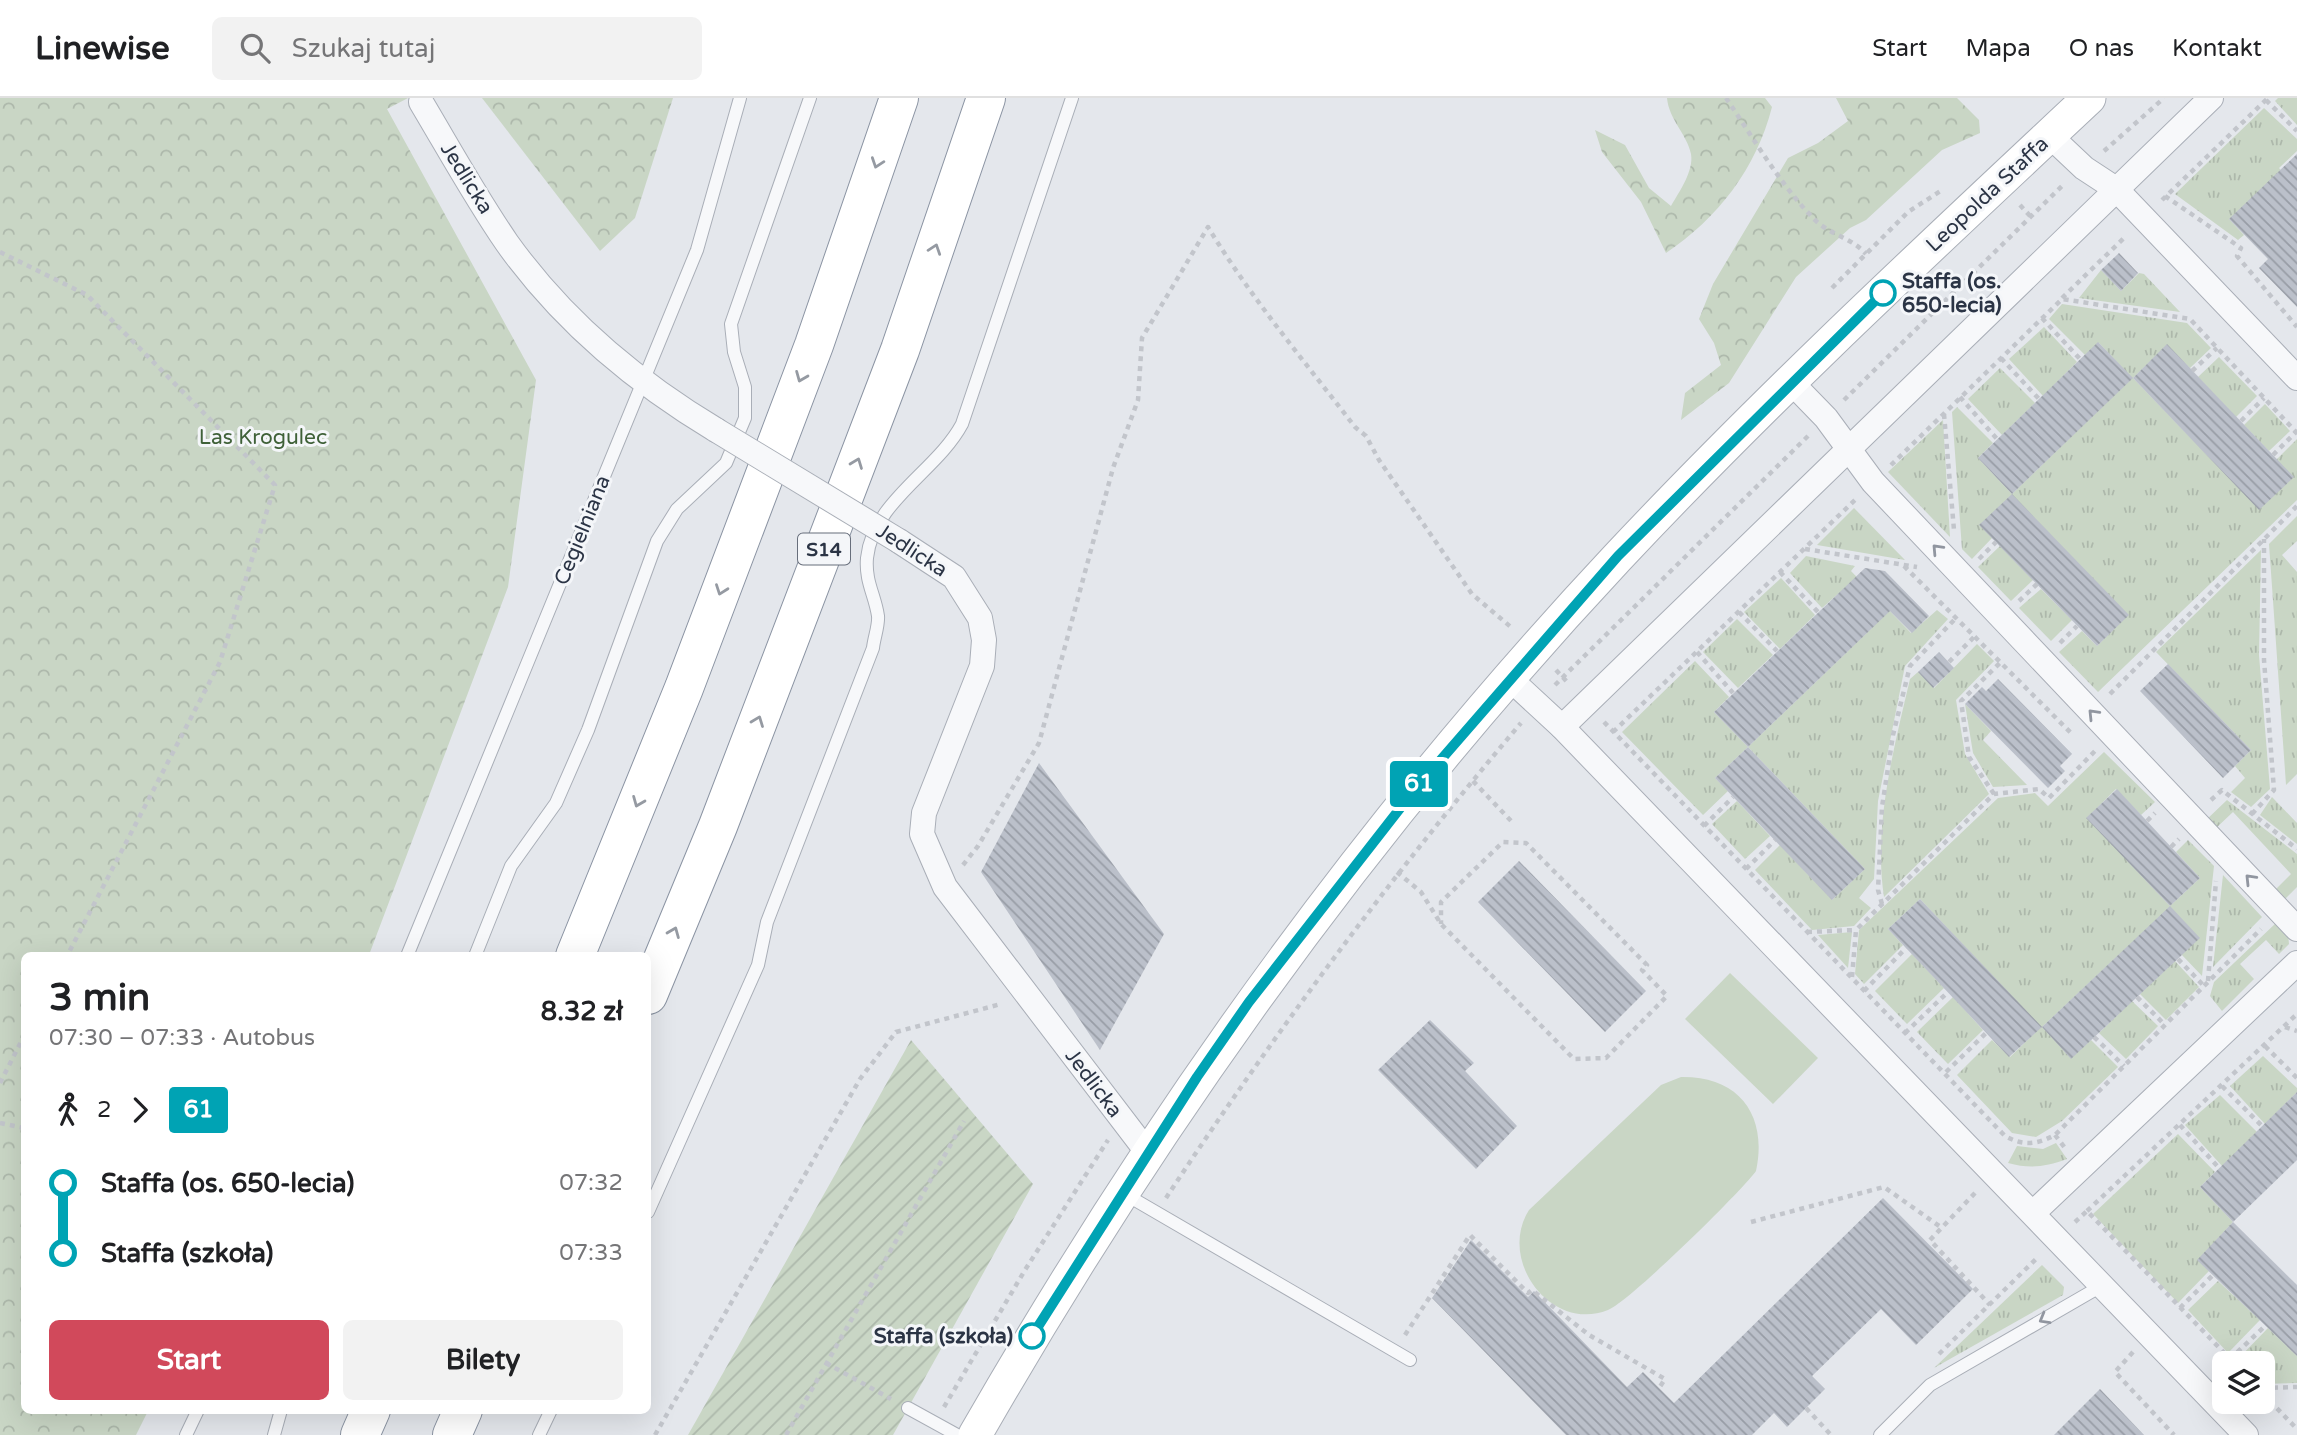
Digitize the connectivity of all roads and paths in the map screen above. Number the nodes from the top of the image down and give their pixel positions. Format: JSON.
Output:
{"nodes":[{"id":1,"x":740,"y":98,"type":"edge"},
{"id":2,"x":810,"y":98,"type":"edge"},
{"id":3,"x":898,"y":98,"type":"edge"},
{"id":4,"x":986,"y":98,"type":"edge"},
{"id":5,"x":1072,"y":98,"type":"edge"},
{"id":6,"x":1726,"y":98,"type":"edge"},
{"id":7,"x":2089,"y":98,"type":"edge"},
{"id":8,"x":2164,"y":98,"type":"edge"},
{"id":9,"x":2211,"y":98,"type":"edge"},
{"id":10,"x":2266,"y":100,"type":"edge"},
{"id":11,"x":421,"y":102,"type":"dead end"},
{"id":12,"x":2297,"y":131,"type":"edge"},
{"id":13,"x":2049,"y":135,"type":"junction"},
{"id":14,"x":2101,"y":154,"type":"dead end"},
{"id":15,"x":2062,"y":187,"type":"dead end"},
{"id":16,"x":2116,"y":189,"type":"junction"},
{"id":17,"x":2165,"y":196,"type":"dead end"},
{"id":18,"x":0,"y":252,"type":"edge"},
{"id":19,"x":1866,"y":254,"type":"dead end"},
{"id":20,"x":2042,"y":318,"type":"junction"},
{"id":21,"x":2297,"y":327,"type":"edge"},
{"id":22,"x":2217,"y":348,"type":"junction"},
{"id":23,"x":2001,"y":358,"type":"junction"},
{"id":24,"x":2080,"y":359,"type":"dead end"},
{"id":25,"x":2192,"y":371,"type":"dead end"},
{"id":26,"x":2297,"y":378,"type":"edge"},
{"id":27,"x":643,"y":380,"type":"junction"},
{"id":28,"x":1791,"y":382,"type":"junction"},
{"id":29,"x":1856,"y":388,"type":"dead end"},
{"id":30,"x":1960,"y":397,"type":"junction"},
{"id":31,"x":2264,"y":398,"type":"junction"},
{"id":32,"x":2039,"y":399,"type":"dead end"},
{"id":33,"x":2241,"y":421,"type":"dead end"},
{"id":34,"x":1812,"y":432,"type":"dead end"},
{"id":35,"x":2297,"y":432,"type":"edge"},
{"id":36,"x":1997,"y":439,"type":"dead end"},
{"id":37,"x":1848,"y":451,"type":"junction"},
{"id":38,"x":2273,"y":455,"type":"dead end"},
{"id":39,"x":1873,"y":482,"type":"junction"},
{"id":40,"x":2297,"y":506,"type":"edge"},
{"id":41,"x":2264,"y":539,"type":"junction"},
{"id":42,"x":1996,"y":542,"type":"dead end"},
{"id":43,"x":1902,"y":565,"type":"dead end"},
{"id":44,"x":1971,"y":567,"type":"dead end"},
{"id":45,"x":1780,"y":572,"type":"junction"},
{"id":46,"x":2037,"y":584,"type":"dead end"},
{"id":47,"x":2011,"y":609,"type":"dead end"},
{"id":48,"x":1739,"y":612,"type":"junction"},
{"id":49,"x":1818,"y":612,"type":"dead end"},
{"id":50,"x":1956,"y":618,"type":"junction"},
{"id":51,"x":1073,"y":619,"type":"dead end"},
{"id":52,"x":2077,"y":626,"type":"dead end"},
{"id":53,"x":1975,"y":636,"type":"junction"},
{"id":54,"x":1777,"y":651,"type":"dead end"},
{"id":55,"x":1697,"y":652,"type":"junction"},
{"id":56,"x":2052,"y":652,"type":"dead end"},
{"id":57,"x":1949,"y":662,"type":"dead end"},
{"id":58,"x":2001,"y":662,"type":"junction"},
{"id":59,"x":1509,"y":678,"type":"junction"},
{"id":60,"x":1548,"y":693,"type":"dead end"},
{"id":61,"x":1733,"y":693,"type":"dead end"},
{"id":62,"x":1527,"y":717,"type":"dead end"},
{"id":63,"x":1562,"y":727,"type":"junction"},
{"id":64,"x":1613,"y":732,"type":"dead end"},
{"id":65,"x":2112,"y":734,"type":"junction"},
{"id":66,"x":2073,"y":736,"type":"dead end"},
{"id":67,"x":2082,"y":745,"type":"dead end"},
{"id":68,"x":2091,"y":754,"type":"dead end"},
{"id":69,"x":1473,"y":780,"type":"junction"},
{"id":70,"x":1994,"y":794,"type":"junction"},
{"id":71,"x":1733,"y":797,"type":"dead end"},
{"id":72,"x":2204,"y":807,"type":"dead end"},
{"id":73,"x":2252,"y":814,"type":"junction"},
{"id":74,"x":1514,"y":824,"type":"dead end"},
{"id":75,"x":1704,"y":826,"type":"dead end"},
{"id":76,"x":1774,"y":840,"type":"dead end"},
{"id":77,"x":2297,"y":849,"type":"edge"},
{"id":78,"x":1746,"y":869,"type":"dead end"},
{"id":79,"x":1397,"y":872,"type":"junction"},
{"id":80,"x":2217,"y":876,"type":"dead end"},
{"id":81,"x":945,"y":887,"type":"junction"},
{"id":82,"x":1882,"y":904,"type":"junction"},
{"id":83,"x":1441,"y":925,"type":"junction"},
{"id":84,"x":2297,"y":929,"type":"edge"},
{"id":85,"x":1856,"y":930,"type":"junction"},
{"id":86,"x":1807,"y":933,"type":"dead end"},
{"id":87,"x":1906,"y":948,"type":"dead end"},
{"id":88,"x":69,"y":952,"type":"edge"},
{"id":89,"x":409,"y":952,"type":"edge"},
{"id":90,"x":477,"y":952,"type":"edge"},
{"id":91,"x":577,"y":952,"type":"edge"},
{"id":92,"x":2178,"y":959,"type":"dead end"},
{"id":93,"x":2297,"y":962,"type":"edge"},
{"id":94,"x":1852,"y":978,"type":"dead end"},
{"id":95,"x":651,"y":988,"type":"edge"},
{"id":96,"x":1864,"y":991,"type":"dead end"},
{"id":97,"x":1948,"y":992,"type":"dead end"},
{"id":98,"x":1029,"y":997,"type":"junction"},
{"id":99,"x":2137,"y":997,"type":"dead end"},
{"id":100,"x":2297,"y":1014,"type":"edge"},
{"id":101,"x":2165,"y":1025,"type":"dead end"},
{"id":102,"x":2285,"y":1027,"type":"junction"},
{"id":103,"x":2297,"y":1031,"type":"edge"},
{"id":104,"x":1905,"y":1033,"type":"dead end"},
{"id":105,"x":1986,"y":1033,"type":"dead end"},
{"id":106,"x":2094,"y":1037,"type":"dead end"},
{"id":107,"x":21,"y":1042,"type":"edge"},
{"id":108,"x":2265,"y":1046,"type":"junction"},
{"id":109,"x":2124,"y":1066,"type":"dead end"},
{"id":110,"x":1946,"y":1072,"type":"dead end"},
{"id":111,"x":2297,"y":1078,"type":"edge"},
{"id":112,"x":0,"y":1083,"type":"edge"},
{"id":113,"x":2222,"y":1086,"type":"junction"},
{"id":114,"x":1121,"y":1119,"type":"junction"},
{"id":115,"x":964,"y":1121,"type":"dead end"},
{"id":116,"x":0,"y":1123,"type":"edge"},
{"id":117,"x":2180,"y":1125,"type":"junction"},
{"id":118,"x":2262,"y":1126,"type":"dead end"},
{"id":119,"x":21,"y":1127,"type":"edge"},
{"id":120,"x":2014,"y":1141,"type":"dead end"},
{"id":121,"x":1148,"y":1153,"type":"junction"},
{"id":122,"x":2219,"y":1168,"type":"dead end"},
{"id":123,"x":1994,"y":1172,"type":"junction"},
{"id":124,"x":1122,"y":1193,"type":"junction"},
{"id":125,"x":1163,"y":1202,"type":"dead end"},
{"id":126,"x":651,"y":1205,"type":"edge"},
{"id":127,"x":2087,"y":1211,"type":"junction"},
{"id":128,"x":2033,"y":1213,"type":"junction"},
{"id":129,"x":1751,"y":1222,"type":"dead end"},
{"id":130,"x":1942,"y":1228,"type":"junction"},
{"id":131,"x":2057,"y":1238,"type":"junction"},
{"id":132,"x":2213,"y":1275,"type":"dead end"},
{"id":133,"x":2104,"y":1285,"type":"junction"},
{"id":134,"x":1990,"y":1304,"type":"junction"},
{"id":135,"x":2180,"y":1308,"type":"junction"},
{"id":136,"x":2266,"y":1326,"type":"dead end"},
{"id":137,"x":1403,"y":1337,"type":"dead end"},
{"id":138,"x":2136,"y":1349,"type":"dead end"},
{"id":139,"x":2222,"y":1351,"type":"edge"},
{"id":140,"x":2242,"y":1351,"type":"edge"},
{"id":141,"x":1938,"y":1355,"type":"dead end"},
{"id":142,"x":1410,"y":1360,"type":"dead end"},
{"id":143,"x":826,"y":1363,"type":"junction"},
{"id":144,"x":2297,"y":1387,"type":"edge"},
{"id":145,"x":1659,"y":1388,"type":"dead end"},
{"id":146,"x":2275,"y":1388,"type":"edge"},
{"id":147,"x":2275,"y":1406,"type":"edge"},
{"id":148,"x":908,"y":1408,"type":"joint"},
{"id":149,"x":1806,"y":1409,"type":"dead end"},
{"id":150,"x":196,"y":1414,"type":"edge"},
{"id":151,"x":280,"y":1414,"type":"edge"},
{"id":152,"x":370,"y":1414,"type":"edge"},
{"id":153,"x":461,"y":1414,"type":"edge"},
{"id":154,"x":549,"y":1414,"type":"edge"},
{"id":155,"x":935,"y":1423,"type":"junction"},
{"id":156,"x":2297,"y":1429,"type":"edge"},
{"id":157,"x":186,"y":1435,"type":"edge"},
{"id":158,"x":274,"y":1435,"type":"edge"},
{"id":159,"x":360,"y":1435,"type":"edge"},
{"id":160,"x":452,"y":1435,"type":"edge"},
{"id":161,"x":539,"y":1435,"type":"edge"},
{"id":162,"x":655,"y":1435,"type":"edge"},
{"id":163,"x":786,"y":1435,"type":"edge"},
{"id":164,"x":957,"y":1435,"type":"edge"},
{"id":165,"x":975,"y":1435,"type":"edge"},
{"id":166,"x":1831,"y":1435,"type":"edge"},
{"id":167,"x":1880,"y":1435,"type":"edge"},
{"id":168,"x":2174,"y":1435,"type":"edge"},
{"id":169,"x":2246,"y":1435,"type":"edge"}],
"edges":[{"from":1,"to":27,"type":"lane","name":"Cegielniana"},
{"from":2,"to":90,"type":"lane"},
{"from":3,"to":91,"type":"highway","one_way":true},
{"from":95,"to":4,"type":"highway","number":"S14","one_way":true},
{"from":5,"to":126,"type":"lane"},
{"from":6,"to":19,"type":"path"},
{"from":7,"to":13,"type":"street","name":"Leopolda Staffa"},
{"from":8,"to":14,"type":"path"},
{"from":9,"to":16,"type":"street"},
{"from":10,"to":12,"type":"path"},
{"from":11,"to":27,"type":"street","name":"Jedlicka"},
{"from":13,"to":16,"type":"street"},
{"from":13,"to":28,"type":"street","name":"Leopolda Staffa"},
{"from":15,"to":29,"type":"path"},
{"from":16,"to":26,"type":"street"},
{"from":16,"to":37,"type":"street"},
{"from":17,"to":21,"type":"path"},
{"from":18,"to":88,"type":"path"},
{"from":20,"to":22,"type":"path"},
{"from":20,"to":23,"type":"path"},
{"from":20,"to":24,"type":"path"},
{"from":22,"to":25,"type":"path"},
{"from":22,"to":31,"type":"path"},
{"from":23,"to":30,"type":"path"},
{"from":23,"to":32,"type":"path"},
{"from":27,"to":81,"type":"street","name":"Jedlicka","bridge":true},
{"from":27,"to":89,"type":"lane","name":"Cegielniana"},
{"from":28,"to":37,"type":"street"},
{"from":28,"to":59,"type":"street","name":"Leopolda Staffa"},
{"from":30,"to":36,"type":"path"},
{"from":30,"to":39,"type":"path"},
{"from":31,"to":33,"type":"path"},
{"from":31,"to":35,"type":"path"},
{"from":34,"to":60,"type":"path"},
{"from":35,"to":38,"type":"path"},
{"from":37,"to":39,"type":"street"},
{"from":37,"to":63,"type":"street"},
{"from":39,"to":45,"type":"path"},
{"from":65,"to":39,"type":"street","one_way":true},
{"from":40,"to":41,"type":"path"},
{"from":41,"to":65,"type":"path"},
{"from":41,"to":73,"type":"path"},
{"from":42,"to":44,"type":"path"},
{"from":43,"to":50,"type":"path"},
{"from":45,"to":48,"type":"path"},
{"from":45,"to":49,"type":"path"},
{"from":46,"to":47,"type":"path"},
{"from":48,"to":54,"type":"path"},
{"from":48,"to":55,"type":"path"},
{"from":50,"to":53,"type":"path"},
{"from":50,"to":82,"type":"path"},
{"from":51,"to":81,"type":"path"},
{"from":52,"to":56,"type":"path"},
{"from":53,"to":57,"type":"path"},
{"from":53,"to":58,"type":"path"},
{"from":55,"to":61,"type":"path"},
{"from":55,"to":64,"type":"path"},
{"from":58,"to":66,"type":"path"},
{"from":58,"to":70,"type":"path"},
{"from":59,"to":63,"type":"street"},
{"from":59,"to":121,"type":"street","name":"Leopolda Staffa"},
{"from":62,"to":69,"type":"path"},
{"from":63,"to":123,"type":"street"},
{"from":65,"to":70,"type":"path"},
{"from":84,"to":65,"type":"street","one_way":true},
{"from":67,"to":68,"type":"path"},
{"from":69,"to":74,"type":"path"},
{"from":69,"to":79,"type":"path"},
{"from":70,"to":82,"type":"path"},
{"from":71,"to":75,"type":"path"},
{"from":72,"to":73,"type":"path"},
{"from":73,"to":77,"type":"path"},
{"from":76,"to":78,"type":"path"},
{"from":79,"to":83,"type":"path"},
{"from":79,"to":125,"type":"path"},
{"from":80,"to":92,"type":"path"},
{"from":81,"to":98,"type":"street","name":"Jedlicka"},
{"from":82,"to":85,"type":"path"},
{"from":83,"to":83,"type":"path"},
{"from":85,"to":86,"type":"path"},
{"from":85,"to":94,"type":"path"},
{"from":87,"to":96,"type":"path"},
{"from":93,"to":128,"type":"street"},
{"from":97,"to":104,"type":"path"},
{"from":98,"to":114,"type":"street","name":"Jedlicka"},
{"from":98,"to":162,"type":"path"},
{"from":99,"to":101,"type":"path"},
{"from":100,"to":102,"type":"path"},
{"from":102,"to":103,"type":"path"},
{"from":102,"to":108,"type":"path"},
{"from":105,"to":110,"type":"path"},
{"from":106,"to":109,"type":"path"},
{"from":107,"to":112,"type":"path"},
{"from":108,"to":111,"type":"path"},
{"from":108,"to":113,"type":"path"},
{"from":113,"to":117,"type":"path"},
{"from":113,"to":118,"type":"path"},
{"from":114,"to":121,"type":"street","name":"Jedlicka"},
{"from":114,"to":155,"type":"path"},
{"from":115,"to":143,"type":"path"},
{"from":116,"to":119,"type":"path"},
{"from":117,"to":122,"type":"path"},
{"from":117,"to":127,"type":"path"},
{"from":120,"to":123,"type":"path"},
{"from":121,"to":124,"type":"street","name":"Leopolda Staffa"},
{"from":123,"to":128,"type":"street"},
{"from":123,"to":130,"type":"path"},
{"from":124,"to":142,"type":"lane"},
{"from":124,"to":165,"type":"street","name":"Leopolda Staffa"},
{"from":127,"to":131,"type":"path"},
{"from":127,"to":135,"type":"path"},
{"from":128,"to":131,"type":"street"},
{"from":129,"to":130,"type":"path"},
{"from":130,"to":134,"type":"path"},
{"from":131,"to":133,"type":"street"},
{"from":131,"to":134,"type":"path"},
{"from":132,"to":135,"type":"path"},
{"from":133,"to":167,"type":"lane","one_way":true},
{"from":133,"to":169,"type":"street"},
{"from":134,"to":141,"type":"path"},
{"from":135,"to":139,"type":"path"},
{"from":136,"to":140,"type":"path"},
{"from":137,"to":145,"type":"path"},
{"from":138,"to":168,"type":"path"},
{"from":143,"to":148,"type":"path"},
{"from":143,"to":163,"type":"path"},
{"from":144,"to":146,"type":"path"},
{"from":147,"to":156,"type":"path"},
{"from":148,"to":155,"type":"lane"},
{"from":149,"to":166,"type":"path"},
{"from":150,"to":157,"type":"lane"},
{"from":151,"to":158,"type":"lane"},
{"from":152,"to":159,"type":"highway"},
{"from":153,"to":160,"type":"highway"},
{"from":154,"to":161,"type":"lane"},
{"from":155,"to":164,"type":"lane"}]}
